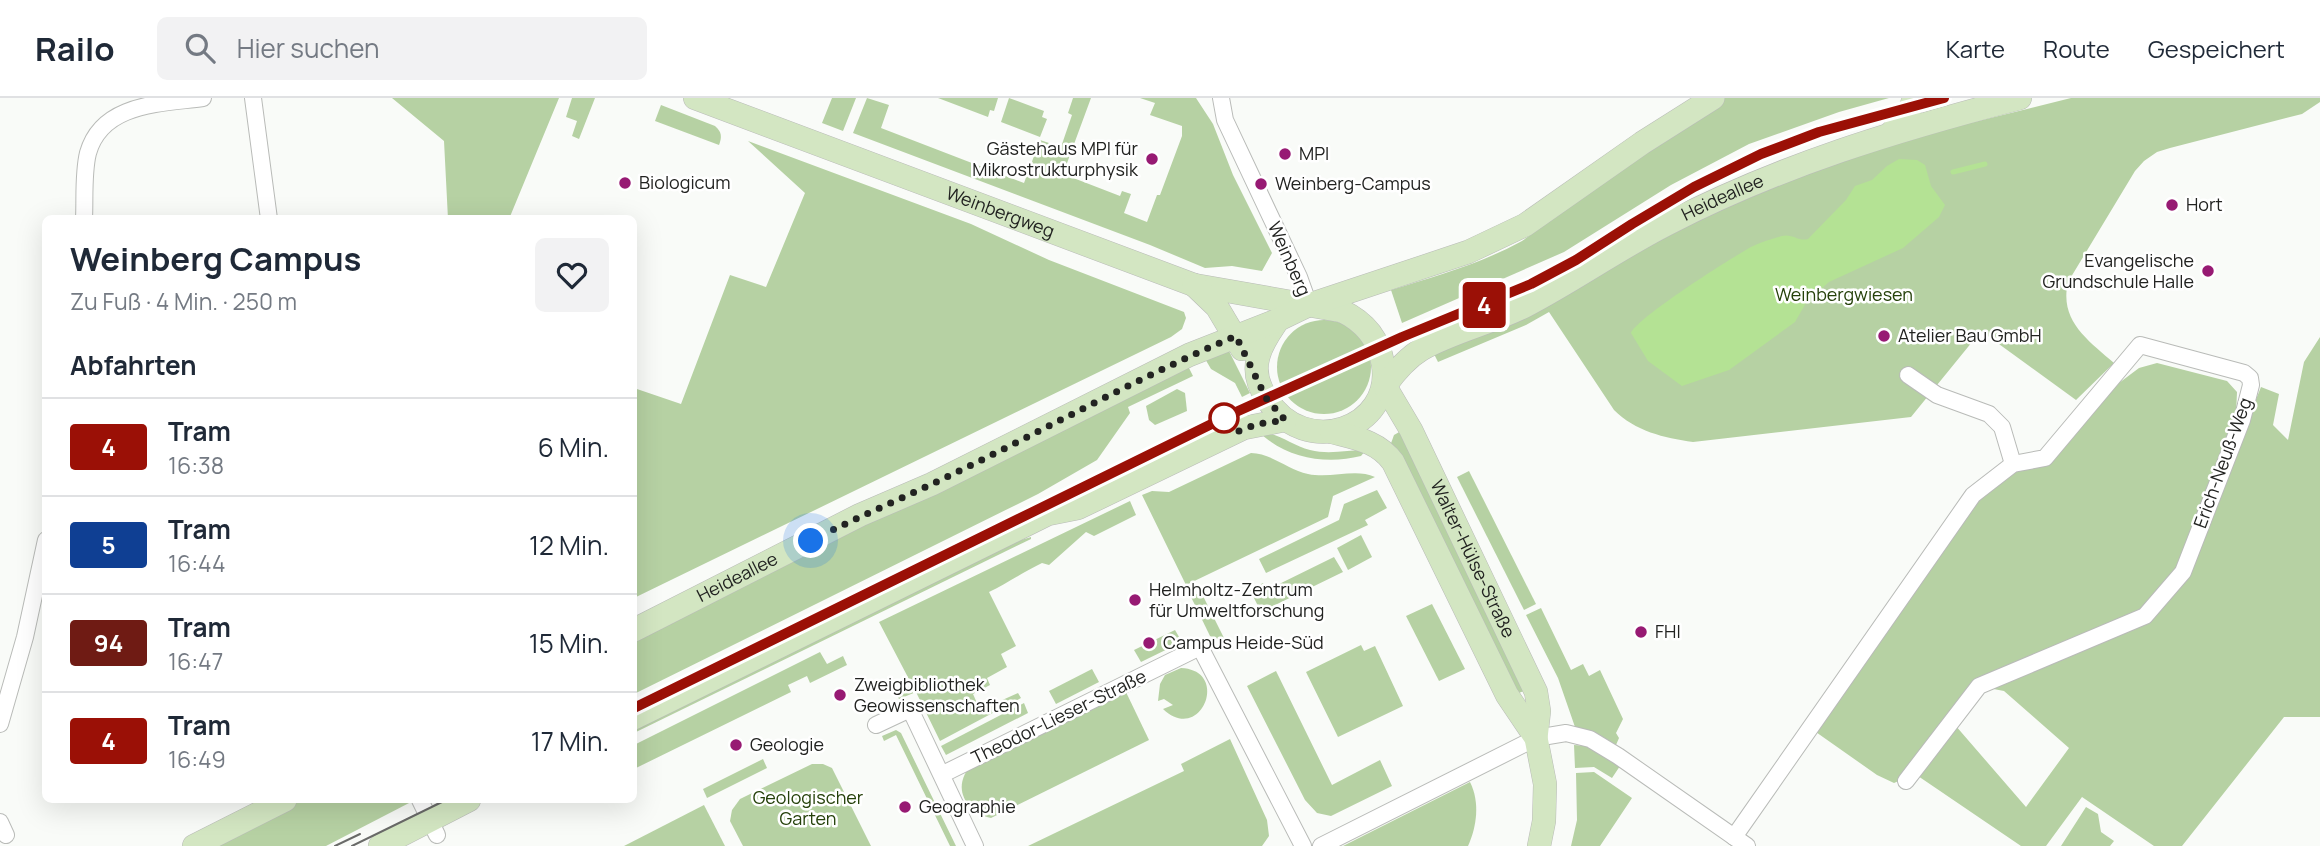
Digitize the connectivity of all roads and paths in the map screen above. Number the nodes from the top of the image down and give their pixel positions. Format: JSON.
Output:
{"nodes":[{"id":1,"x":203,"y":98,"type":"edge"},
{"id":2,"x":253,"y":98,"type":"edge"},
{"id":3,"x":695,"y":98,"type":"edge"},
{"id":4,"x":1221,"y":98,"type":"edge"},
{"id":5,"x":1713,"y":98,"type":"edge"},
{"id":6,"x":1914,"y":98,"type":"edge"},
{"id":7,"x":2020,"y":98,"type":"edge"},
{"id":8,"x":1892,"y":132,"type":"junction"},
{"id":9,"x":84,"y":215,"type":"edge"},
{"id":10,"x":268,"y":215,"type":"edge"},
{"id":11,"x":1194,"y":285,"type":"junction"},
{"id":12,"x":1309,"y":305,"type":"junction"},
{"id":13,"x":1272,"y":329,"type":"junction"},
{"id":14,"x":1236,"y":336,"type":"junction"},
{"id":15,"x":1908,"y":375,"type":"dead end"},
{"id":16,"x":1257,"y":377,"type":"junction"},
{"id":17,"x":1384,"y":386,"type":"junction"},
{"id":18,"x":1285,"y":420,"type":"junction"},
{"id":19,"x":1332,"y":432,"type":"junction"},
{"id":20,"x":2013,"y":464,"type":"junction"},
{"id":21,"x":42,"y":559,"type":"edge"},
{"id":22,"x":637,"y":628,"type":"edge"},
{"id":23,"x":637,"y":717,"type":"edge"},
{"id":24,"x":0,"y":724,"type":"edge"},
{"id":25,"x":876,"y":725,"type":"dead end"},
{"id":26,"x":1536,"y":738,"type":"junction"},
{"id":27,"x":943,"y":774,"type":"junction"},
{"id":28,"x":1906,"y":781,"type":"dead end"},
{"id":29,"x":279,"y":803,"type":"edge"},
{"id":30,"x":462,"y":803,"type":"edge"},
{"id":31,"x":429,"y":818,"type":"edge"},
{"id":32,"x":1740,"y":841,"type":"edge"},
{"id":33,"x":194,"y":846,"type":"edge"},
{"id":34,"x":380,"y":846,"type":"edge"},
{"id":35,"x":975,"y":846,"type":"edge"},
{"id":36,"x":1303,"y":846,"type":"edge"},
{"id":37,"x":1321,"y":846,"type":"edge"},
{"id":38,"x":1539,"y":846,"type":"edge"}],
"edges":[{"from":1,"to":9,"type":"street"},
{"from":2,"to":10,"type":"street"},
{"from":3,"to":11,"type":"main road","name":"Weinbergweg"},
{"from":4,"to":12,"type":"street","name":"Weinberg"},
{"from":5,"to":12,"type":"main road"},
{"from":6,"to":8,"type":"main road"},
{"from":7,"to":8,"type":"main road","name":"Heideallee"},
{"from":8,"to":17,"type":"main road","name":"Heideallee"},
{"from":11,"to":12,"type":"main road","name":"Weinbergweg"},
{"from":11,"to":14,"type":"main road"},
{"from":12,"to":13,"type":"main road"},
{"from":12,"to":17,"type":"main road"},
{"from":13,"to":14,"type":"main road","name":"Heideallee"},
{"from":13,"to":16,"type":"main road"},
{"from":14,"to":16,"type":"main road"},
{"from":14,"to":22,"type":"main road","name":"Heideallee"},
{"from":15,"to":20,"type":"street"},
{"from":16,"to":18,"type":"main road"},
{"from":17,"to":19,"type":"main road"},
{"from":17,"to":26,"type":"main road","name":"Walter-Hülse-Straße"},
{"from":18,"to":19,"type":"main road"},
{"from":18,"to":23,"type":"main road"},
{"from":19,"to":26,"type":"main road","name":"Walter-Hülse-Straße"},
{"from":20,"to":28,"type":"street","name":"Erich-Neuß-Weg"},
{"from":20,"to":32,"type":"street","name":"Erich-Neuß-Weg"},
{"from":21,"to":24,"type":"street"},
{"from":25,"to":27,"type":"street"},
{"from":26,"to":32,"type":"street"},
{"from":26,"to":37,"type":"street"},
{"from":26,"to":38,"type":"main road","name":"Walter-Hülse-Straße"},
{"from":27,"to":35,"type":"street"},
{"from":27,"to":36,"type":"street","name":"Theodor-Lieser-Straße"},
{"from":29,"to":33,"type":"main road"},
{"from":30,"to":31,"type":"main road"},
{"from":31,"to":34,"type":"main road"}]}
